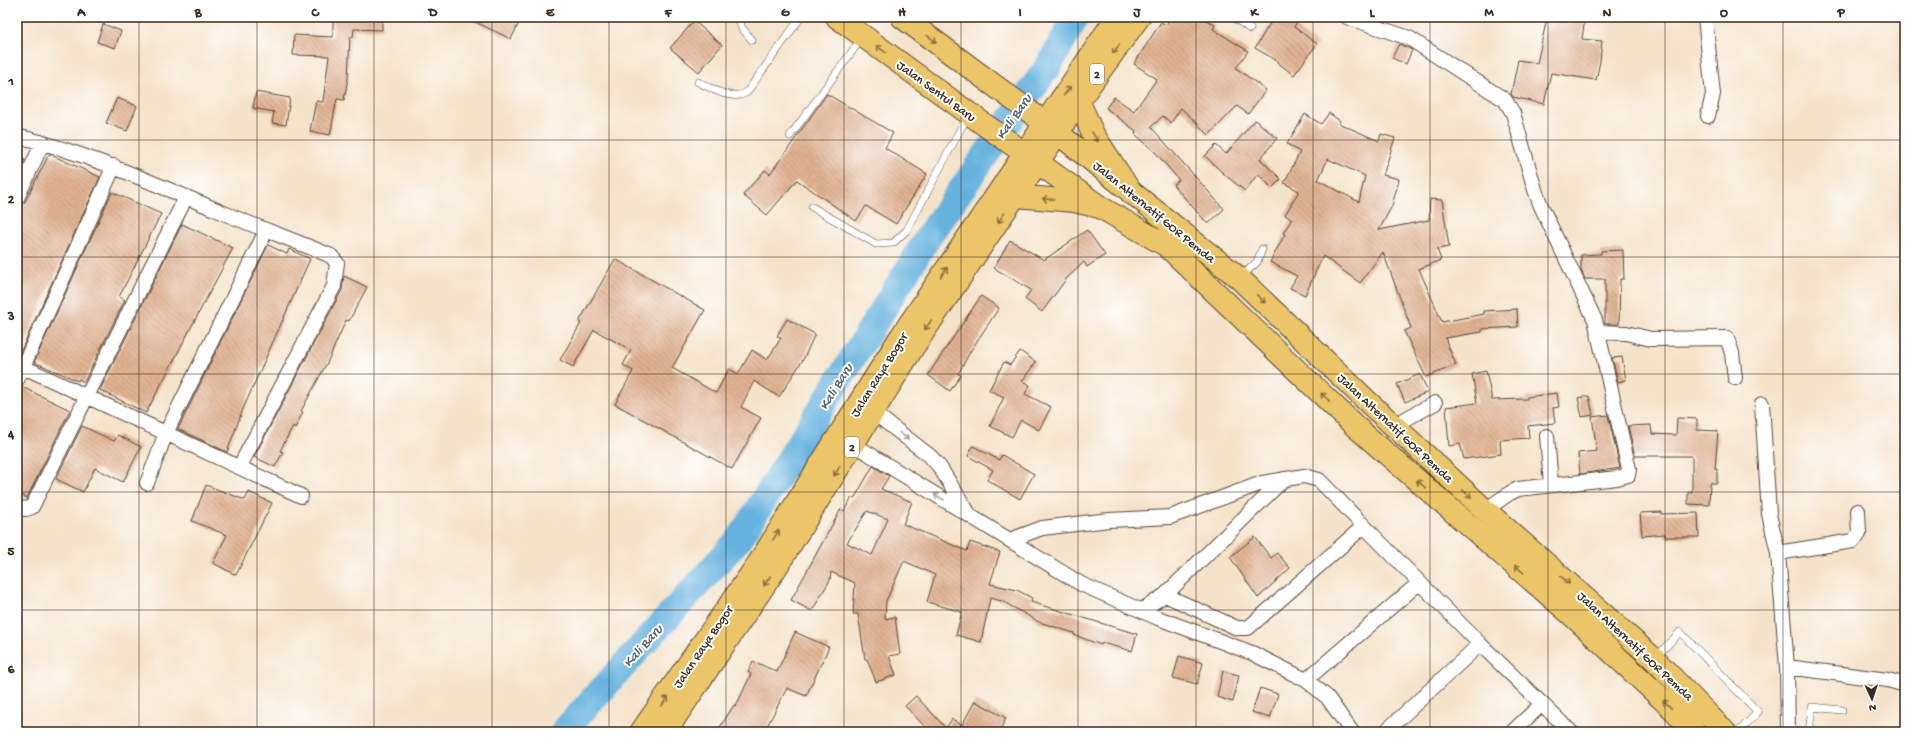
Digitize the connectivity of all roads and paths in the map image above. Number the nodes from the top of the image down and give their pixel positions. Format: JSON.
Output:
{"nodes":[{"id":1,"x":742,"y":17,"type":"edge"},
{"id":2,"x":800,"y":17,"type":"edge"},
{"id":3,"x":837,"y":17,"type":"edge"},
{"id":4,"x":902,"y":17,"type":"edge"},
{"id":5,"x":1117,"y":17,"type":"edge"},
{"id":6,"x":1139,"y":17,"type":"edge"},
{"id":7,"x":1233,"y":17,"type":"edge"},
{"id":8,"x":1347,"y":17,"type":"edge"},
{"id":9,"x":1705,"y":17,"type":"edge"},
{"id":10,"x":1250,"y":29,"type":"dead end"},
{"id":11,"x":864,"y":36,"type":"junction"},
{"id":12,"x":752,"y":40,"type":"dead end"},
{"id":13,"x":698,"y":82,"type":"dead end"},
{"id":14,"x":1079,"y":102,"type":"junction"},
{"id":15,"x":1708,"y":116,"type":"dead end"},
{"id":16,"x":973,"y":117,"type":"junction"},
{"id":17,"x":1047,"y":124,"type":"junction"},
{"id":18,"x":17,"y":136,"type":"edge"},
{"id":19,"x":790,"y":136,"type":"dead end"},
{"id":20,"x":43,"y":142,"type":"junction"},
{"id":21,"x":1025,"y":153,"type":"junction"},
{"id":22,"x":114,"y":166,"type":"junction"},
{"id":23,"x":1132,"y":194,"type":"junction"},
{"id":24,"x":1016,"y":196,"type":"junction"},
{"id":25,"x":186,"y":197,"type":"junction"},
{"id":26,"x":17,"y":198,"type":"edge"},
{"id":27,"x":1100,"y":206,"type":"junction"},
{"id":28,"x":812,"y":207,"type":"dead end"},
{"id":29,"x":266,"y":231,"type":"junction"},
{"id":30,"x":1262,"y":249,"type":"dead end"},
{"id":31,"x":1239,"y":278,"type":"junction"},
{"id":32,"x":1598,"y":332,"type":"junction"},
{"id":33,"x":20,"y":366,"type":"edge"},
{"id":34,"x":1735,"y":378,"type":"dead end"},
{"id":35,"x":17,"y":380,"type":"edge"},
{"id":36,"x":87,"y":396,"type":"junction"},
{"id":37,"x":1435,"y":403,"type":"dead end"},
{"id":38,"x":1762,"y":404,"type":"dead end"},
{"id":39,"x":873,"y":412,"type":"junction"},
{"id":40,"x":1393,"y":426,"type":"junction"},
{"id":41,"x":166,"y":433,"type":"junction"},
{"id":42,"x":1547,"y":436,"type":"dead end"},
{"id":43,"x":853,"y":444,"type":"junction"},
{"id":44,"x":240,"y":466,"type":"junction"},
{"id":45,"x":1284,"y":479,"type":"junction"},
{"id":46,"x":147,"y":483,"type":"dead end"},
{"id":47,"x":1551,"y":485,"type":"junction"},
{"id":48,"x":301,"y":496,"type":"dead end"},
{"id":49,"x":806,"y":503,"type":"junction"},
{"id":50,"x":17,"y":508,"type":"edge"},
{"id":51,"x":1485,"y":510,"type":"junction"},
{"id":52,"x":1858,"y":511,"type":"dead end"},
{"id":53,"x":972,"y":517,"type":"junction"},
{"id":54,"x":1364,"y":526,"type":"junction"},
{"id":55,"x":1010,"y":540,"type":"junction"},
{"id":56,"x":1778,"y":553,"type":"junction"},
{"id":57,"x":1419,"y":583,"type":"junction"},
{"id":58,"x":1165,"y":595,"type":"junction"},
{"id":59,"x":1142,"y":610,"type":"junction"},
{"id":60,"x":1480,"y":644,"type":"junction"},
{"id":61,"x":1654,"y":659,"type":"junction"},
{"id":62,"x":1787,"y":667,"type":"junction"},
{"id":63,"x":1306,"y":680,"type":"junction"},
{"id":64,"x":1905,"y":685,"type":"edge"},
{"id":65,"x":1542,"y":704,"type":"junction"},
{"id":66,"x":1842,"y":710,"type":"dead end"},
{"id":67,"x":642,"y":732,"type":"edge"},
{"id":68,"x":666,"y":732,"type":"edge"},
{"id":69,"x":1352,"y":732,"type":"edge"},
{"id":70,"x":1385,"y":732,"type":"edge"},
{"id":71,"x":1512,"y":732,"type":"edge"},
{"id":72,"x":1571,"y":732,"type":"edge"},
{"id":73,"x":1694,"y":732,"type":"edge"},
{"id":74,"x":1725,"y":732,"type":"edge"},
{"id":75,"x":1738,"y":732,"type":"edge"},
{"id":76,"x":1788,"y":732,"type":"edge"},
{"id":77,"x":1809,"y":732,"type":"edge"}],
"edges":[{"from":1,"to":12,"type":"lane"},
{"from":2,"to":13,"type":"lane"},
{"from":3,"to":11,"type":"main road","name":"Jalan Sentul Baru"},
{"from":4,"to":17,"type":"main road","one_way":true},
{"from":17,"to":5,"type":"main road","name":"Jalan Raya Bogor","number":"2","one_way":true},
{"from":6,"to":14,"type":"main road","name":"Jalan Raya Bogor","number":"2","one_way":true},
{"from":7,"to":10,"type":"lane"},
{"from":8,"to":32,"type":"street"},
{"from":9,"to":15,"type":"street"},
{"from":16,"to":11,"type":"main road","name":"Jalan Sentul Baru","one_way":true},
{"from":11,"to":19,"type":"lane"},
{"from":14,"to":17,"type":"main road","name":"Jalan Raya Bogor","number":"2"},
{"from":14,"to":23,"type":"main road","one_way":true},
{"from":16,"to":21,"type":"main road","name":"Jalan Sentul Baru"},
{"from":16,"to":28,"type":"lane"},
{"from":17,"to":21,"type":"main road","name":"Jalan Raya Bogor","number":"2"},
{"from":17,"to":23,"type":"main road","name":"Jalan Alternatif GOR Pemda"},
{"from":18,"to":20,"type":"street"},
{"from":20,"to":22,"type":"street"},
{"from":20,"to":26,"type":"street"},
{"from":21,"to":24,"type":"main road","name":"Jalan Raya Bogor","number":"2"},
{"from":21,"to":27,"type":"main road","name":"Jalan Alternatif GOR Pemda"},
{"from":49,"to":21,"type":"main road","name":"Jalan Raya Bogor","number":"2","one_way":true},
{"from":22,"to":25,"type":"street"},
{"from":22,"to":33,"type":"street"},
{"from":23,"to":31,"type":"main road","name":"Jalan Alternatif GOR Pemda"},
{"from":27,"to":24,"type":"main road","one_way":true},
{"from":24,"to":39,"type":"main road","name":"Jalan Raya Bogor","number":"2","one_way":true},
{"from":25,"to":29,"type":"street"},
{"from":25,"to":36,"type":"street"},
{"from":73,"to":27,"type":"main road","name":"Jalan Alternatif GOR Pemda","one_way":true},
{"from":29,"to":41,"type":"street"},
{"from":29,"to":44,"type":"street"},
{"from":30,"to":31,"type":"lane"},
{"from":31,"to":40,"type":"main road","name":"Jalan Alternatif GOR Pemda","one_way":true},
{"from":32,"to":34,"type":"street"},
{"from":32,"to":47,"type":"street"},
{"from":33,"to":35,"type":"street"},
{"from":33,"to":36,"type":"street"},
{"from":36,"to":41,"type":"street"},
{"from":36,"to":50,"type":"street"},
{"from":37,"to":40,"type":"street"},
{"from":38,"to":56,"type":"street"},
{"from":39,"to":43,"type":"main road","name":"Jalan Raya Bogor","number":"2"},
{"from":39,"to":53,"type":"street","one_way":true},
{"from":40,"to":51,"type":"main road","name":"Jalan Alternatif GOR Pemda","one_way":true},
{"from":41,"to":44,"type":"street"},
{"from":41,"to":46,"type":"street"},
{"from":42,"to":47,"type":"street"},
{"from":43,"to":49,"type":"main road","name":"Jalan Raya Bogor","number":"2","one_way":true},
{"from":53,"to":43,"type":"street","one_way":true},
{"from":44,"to":48,"type":"street"},
{"from":45,"to":54,"type":"street"},
{"from":45,"to":55,"type":"street"},
{"from":45,"to":58,"type":"street"},
{"from":47,"to":51,"type":"street"},
{"from":67,"to":49,"type":"main road","name":"Jalan Raya Bogor","number":"2","one_way":true},
{"from":49,"to":68,"type":"main road","name":"Jalan Raya Bogor","number":"2","one_way":true},
{"from":51,"to":61,"type":"main road","name":"Jalan Alternatif GOR Pemda","one_way":true},
{"from":52,"to":56,"type":"street"},
{"from":53,"to":55,"type":"street"},
{"from":54,"to":57,"type":"street"},
{"from":54,"to":58,"type":"street"},
{"from":55,"to":59,"type":"street"},
{"from":56,"to":62,"type":"street"},
{"from":57,"to":60,"type":"street"},
{"from":57,"to":63,"type":"street"},
{"from":58,"to":59,"type":"street"},
{"from":59,"to":63,"type":"street"},
{"from":60,"to":65,"type":"street"},
{"from":60,"to":70,"type":"street"},
{"from":61,"to":74,"type":"main road","name":"Jalan Alternatif GOR Pemda"},
{"from":61,"to":75,"type":"lane"},
{"from":62,"to":64,"type":"street"},
{"from":62,"to":76,"type":"street"},
{"from":63,"to":69,"type":"street"},
{"from":65,"to":71,"type":"street"},
{"from":65,"to":72,"type":"street"},
{"from":66,"to":77,"type":"lane"}]}
